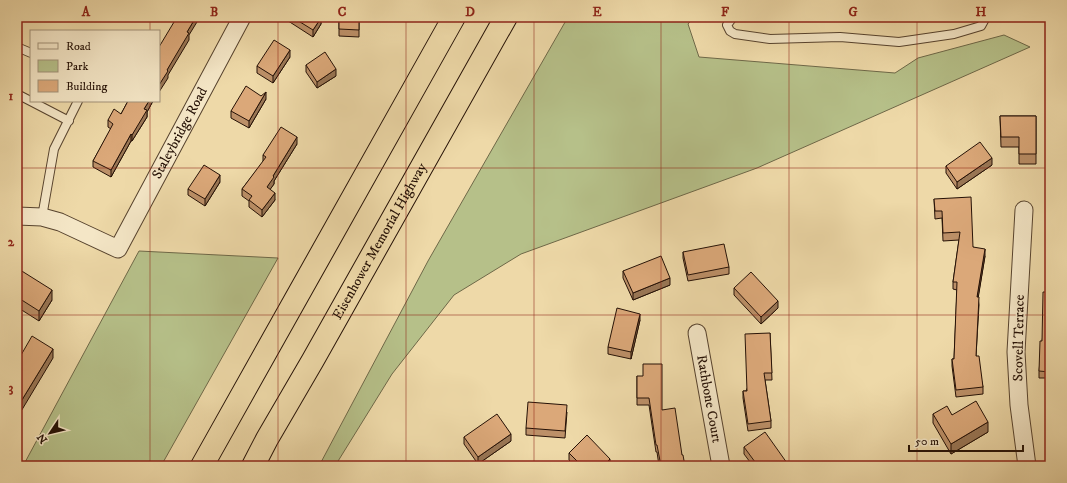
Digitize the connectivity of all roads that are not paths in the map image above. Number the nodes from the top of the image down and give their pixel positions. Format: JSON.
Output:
{"nodes":[{"id":1,"x":242,"y":17,"type":"edge"},
{"id":2,"x":454,"y":17,"type":"edge"},
{"id":3,"x":506,"y":17,"type":"edge"},
{"id":4,"x":734,"y":17,"type":"edge"},
{"id":5,"x":986,"y":17,"type":"edge"},
{"id":6,"x":17,"y":48,"type":"edge"},
{"id":7,"x":30,"y":53,"type":"edge"},
{"id":8,"x":17,"y":94,"type":"edge"},
{"id":9,"x":30,"y":101,"type":"edge"},
{"id":10,"x":32,"y":102,"type":"edge"},
{"id":11,"x":78,"y":102,"type":"edge"},
{"id":12,"x":68,"y":121,"type":"junction"},
{"id":13,"x":1024,"y":210,"type":"dead end"},
{"id":14,"x":17,"y":216,"type":"edge"},
{"id":15,"x":42,"y":217,"type":"junction"},
{"id":16,"x":697,"y":333,"type":"dead end"},
{"id":17,"x":313,"y":360,"type":"junction"},
{"id":18,"x":202,"y":466,"type":"edge"},
{"id":19,"x":253,"y":466,"type":"edge"},
{"id":20,"x":265,"y":466,"type":"edge"},
{"id":21,"x":721,"y":466,"type":"edge"},
{"id":22,"x":1027,"y":466,"type":"edge"}],
"edges":[{"from":1,"to":15,"type":"street","name":"Staleybridge Road"},
{"from":2,"to":18,"type":"highway"},
{"from":3,"to":17,"type":"highway","name":"Eisenhower Memorial Highway"},
{"from":4,"to":5,"type":"lane"},
{"from":6,"to":7,"type":"lane"},
{"from":8,"to":9,"type":"lane"},
{"from":10,"to":12,"type":"lane"},
{"from":11,"to":12,"type":"lane"},
{"from":12,"to":15,"type":"lane"},
{"from":13,"to":22,"type":"street","name":"Scovell Terrace"},
{"from":14,"to":15,"type":"street"},
{"from":16,"to":21,"type":"street","name":"Rathbone Court"},
{"from":17,"to":19,"type":"highway","name":"Eisenhower Memorial Highway"},
{"from":17,"to":20,"type":"highway"}]}
